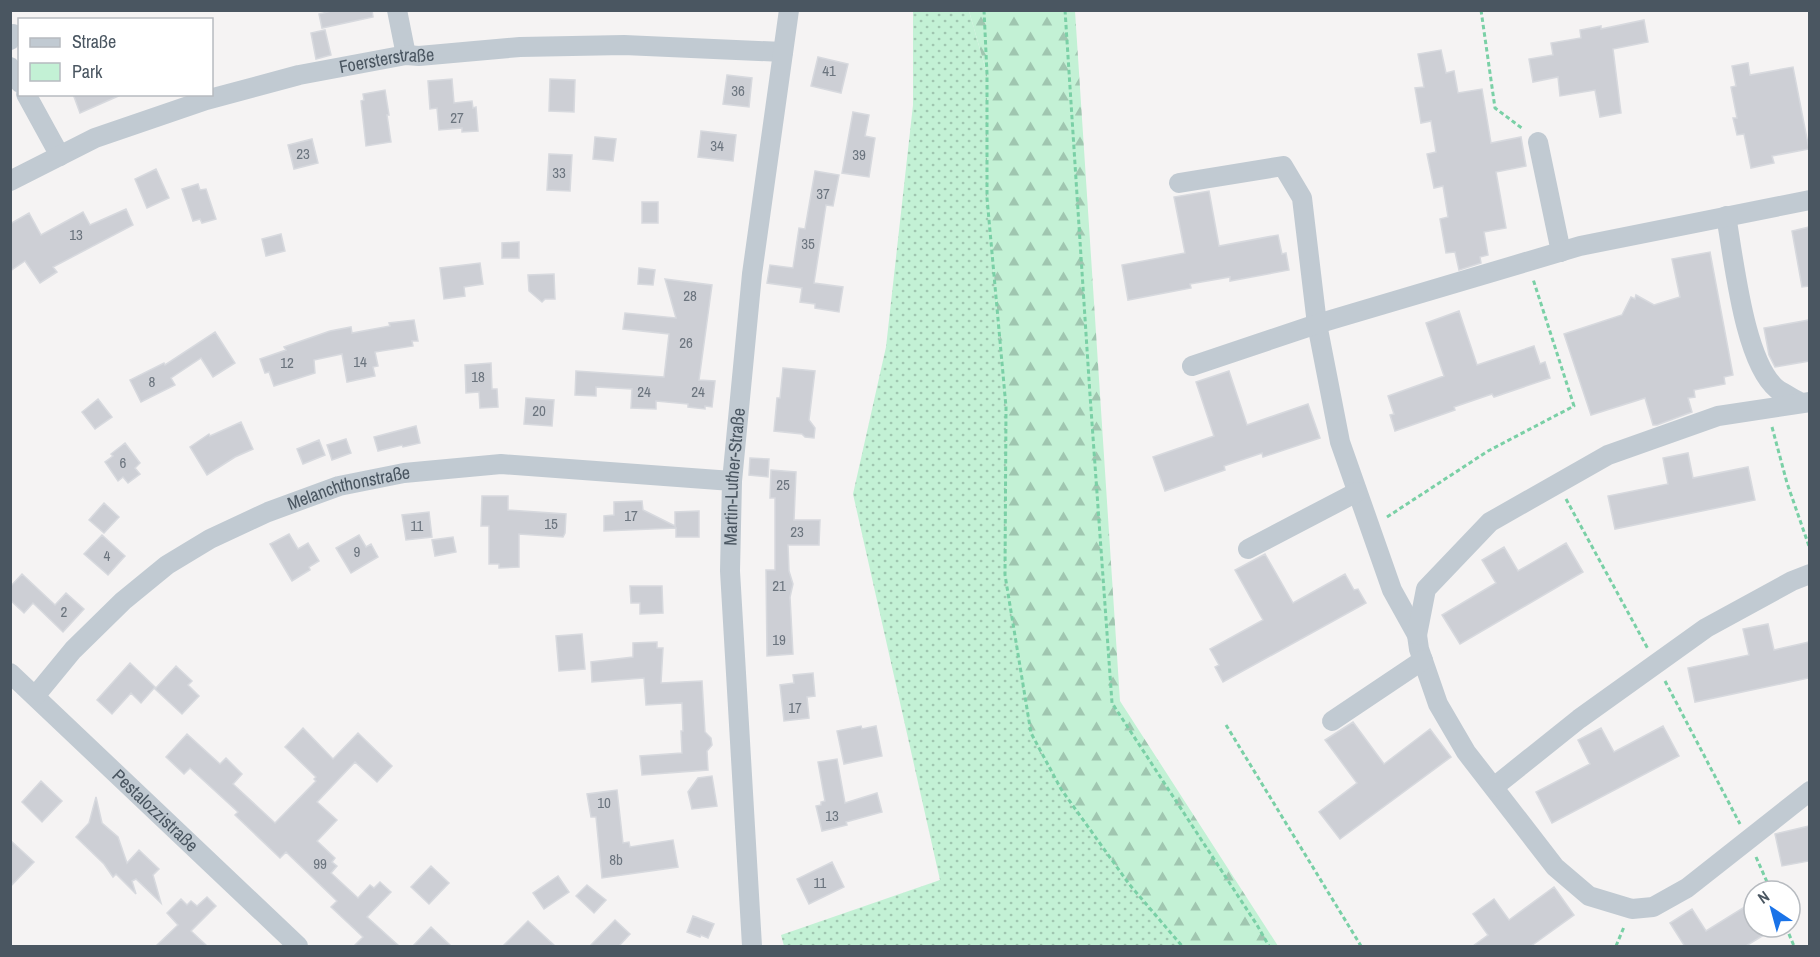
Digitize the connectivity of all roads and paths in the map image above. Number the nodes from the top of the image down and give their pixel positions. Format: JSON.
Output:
{"nodes":[{"id":1,"x":396,"y":10,"type":"edge"},
{"id":2,"x":789,"y":10,"type":"edge"},
{"id":3,"x":984,"y":10,"type":"edge"},
{"id":4,"x":1065,"y":10,"type":"edge"},
{"id":5,"x":1481,"y":10,"type":"edge"},
{"id":6,"x":783,"y":52,"type":"junction"},
{"id":7,"x":406,"y":55,"type":"junction"},
{"id":8,"x":10,"y":67,"type":"edge"},
{"id":9,"x":18,"y":80,"type":"edge"},
{"id":10,"x":27,"y":96,"type":"edge"},
{"id":11,"x":1538,"y":142,"type":"joint"},
{"id":12,"x":60,"y":156,"type":"junction"},
{"id":13,"x":10,"y":181,"type":"edge"},
{"id":14,"x":1179,"y":183,"type":"dead end"},
{"id":15,"x":1809,"y":200,"type":"edge"},
{"id":16,"x":1726,"y":216,"type":"junction"},
{"id":17,"x":1561,"y":252,"type":"junction"},
{"id":18,"x":1527,"y":262,"type":"junction"},
{"id":19,"x":1317,"y":324,"type":"junction"},
{"id":20,"x":1192,"y":366,"type":"dead end"},
{"id":21,"x":1805,"y":402,"type":"edge"},
{"id":22,"x":1766,"y":408,"type":"junction"},
{"id":23,"x":732,"y":481,"type":"junction"},
{"id":24,"x":1558,"y":483,"type":"junction"},
{"id":25,"x":1357,"y":492,"type":"junction"},
{"id":26,"x":1370,"y":528,"type":"junction"},
{"id":27,"x":1248,"y":549,"type":"dead end"},
{"id":28,"x":1809,"y":549,"type":"edge"},
{"id":29,"x":1809,"y":574,"type":"edge"},
{"id":30,"x":1418,"y":635,"type":"junction"},
{"id":31,"x":1423,"y":660,"type":"junction"},
{"id":32,"x":1656,"y":664,"type":"junction"},
{"id":33,"x":10,"y":673,"type":"edge"},
{"id":34,"x":36,"y":695,"type":"junction"},
{"id":35,"x":1332,"y":721,"type":"dead end"},
{"id":36,"x":1226,"y":725,"type":"dead end"},
{"id":37,"x":1494,"y":787,"type":"junction"},
{"id":38,"x":1809,"y":790,"type":"edge"},
{"id":39,"x":1749,"y":839,"type":"junction"},
{"id":40,"x":1766,"y":879,"type":"edge"},
{"id":41,"x":298,"y":946,"type":"edge"},
{"id":42,"x":752,"y":946,"type":"edge"},
{"id":43,"x":1182,"y":946,"type":"edge"},
{"id":44,"x":1269,"y":946,"type":"edge"},
{"id":45,"x":1361,"y":946,"type":"edge"}],
"edges":[{"from":1,"to":7,"type":"street"},
{"from":2,"to":6,"type":"street","name":"Martin-Luther-Straße"},
{"from":3,"to":43,"type":"path"},
{"from":4,"to":44,"type":"path"},
{"from":5,"to":11,"type":"path"},
{"from":6,"to":7,"type":"street","name":"Foersterstraße"},
{"from":6,"to":23,"type":"street","name":"Martin-Luther-Straße"},
{"from":7,"to":12,"type":"street","name":"Foersterstraße"},
{"from":8,"to":9,"type":"street"},
{"from":10,"to":12,"type":"street"},
{"from":11,"to":17,"type":"street"},
{"from":12,"to":13,"type":"street","name":"Foersterstraße"},
{"from":14,"to":19,"type":"street"},
{"from":15,"to":16,"type":"street"},
{"from":16,"to":17,"type":"street"},
{"from":16,"to":21,"type":"street"},
{"from":17,"to":18,"type":"street"},
{"from":18,"to":19,"type":"street"},
{"from":18,"to":26,"type":"path"},
{"from":19,"to":20,"type":"street"},
{"from":19,"to":25,"type":"street"},
{"from":21,"to":22,"type":"street"},
{"from":22,"to":24,"type":"street"},
{"from":22,"to":28,"type":"path"},
{"from":23,"to":34,"type":"street","name":"Melanchthonstraße"},
{"from":23,"to":42,"type":"street","name":"Martin-Luther-Straße"},
{"from":24,"to":30,"type":"street"},
{"from":24,"to":32,"type":"path"},
{"from":25,"to":26,"type":"street"},
{"from":25,"to":27,"type":"street"},
{"from":26,"to":30,"type":"street"},
{"from":29,"to":32,"type":"street"},
{"from":30,"to":31,"type":"street"},
{"from":31,"to":35,"type":"street"},
{"from":31,"to":37,"type":"street"},
{"from":32,"to":37,"type":"street"},
{"from":32,"to":39,"type":"path"},
{"from":33,"to":34,"type":"street","name":"Pestalozzistraße"},
{"from":34,"to":41,"type":"street","name":"Pestalozzistraße"},
{"from":36,"to":45,"type":"path"},
{"from":37,"to":39,"type":"street"},
{"from":38,"to":39,"type":"street"},
{"from":39,"to":40,"type":"path"}]}
